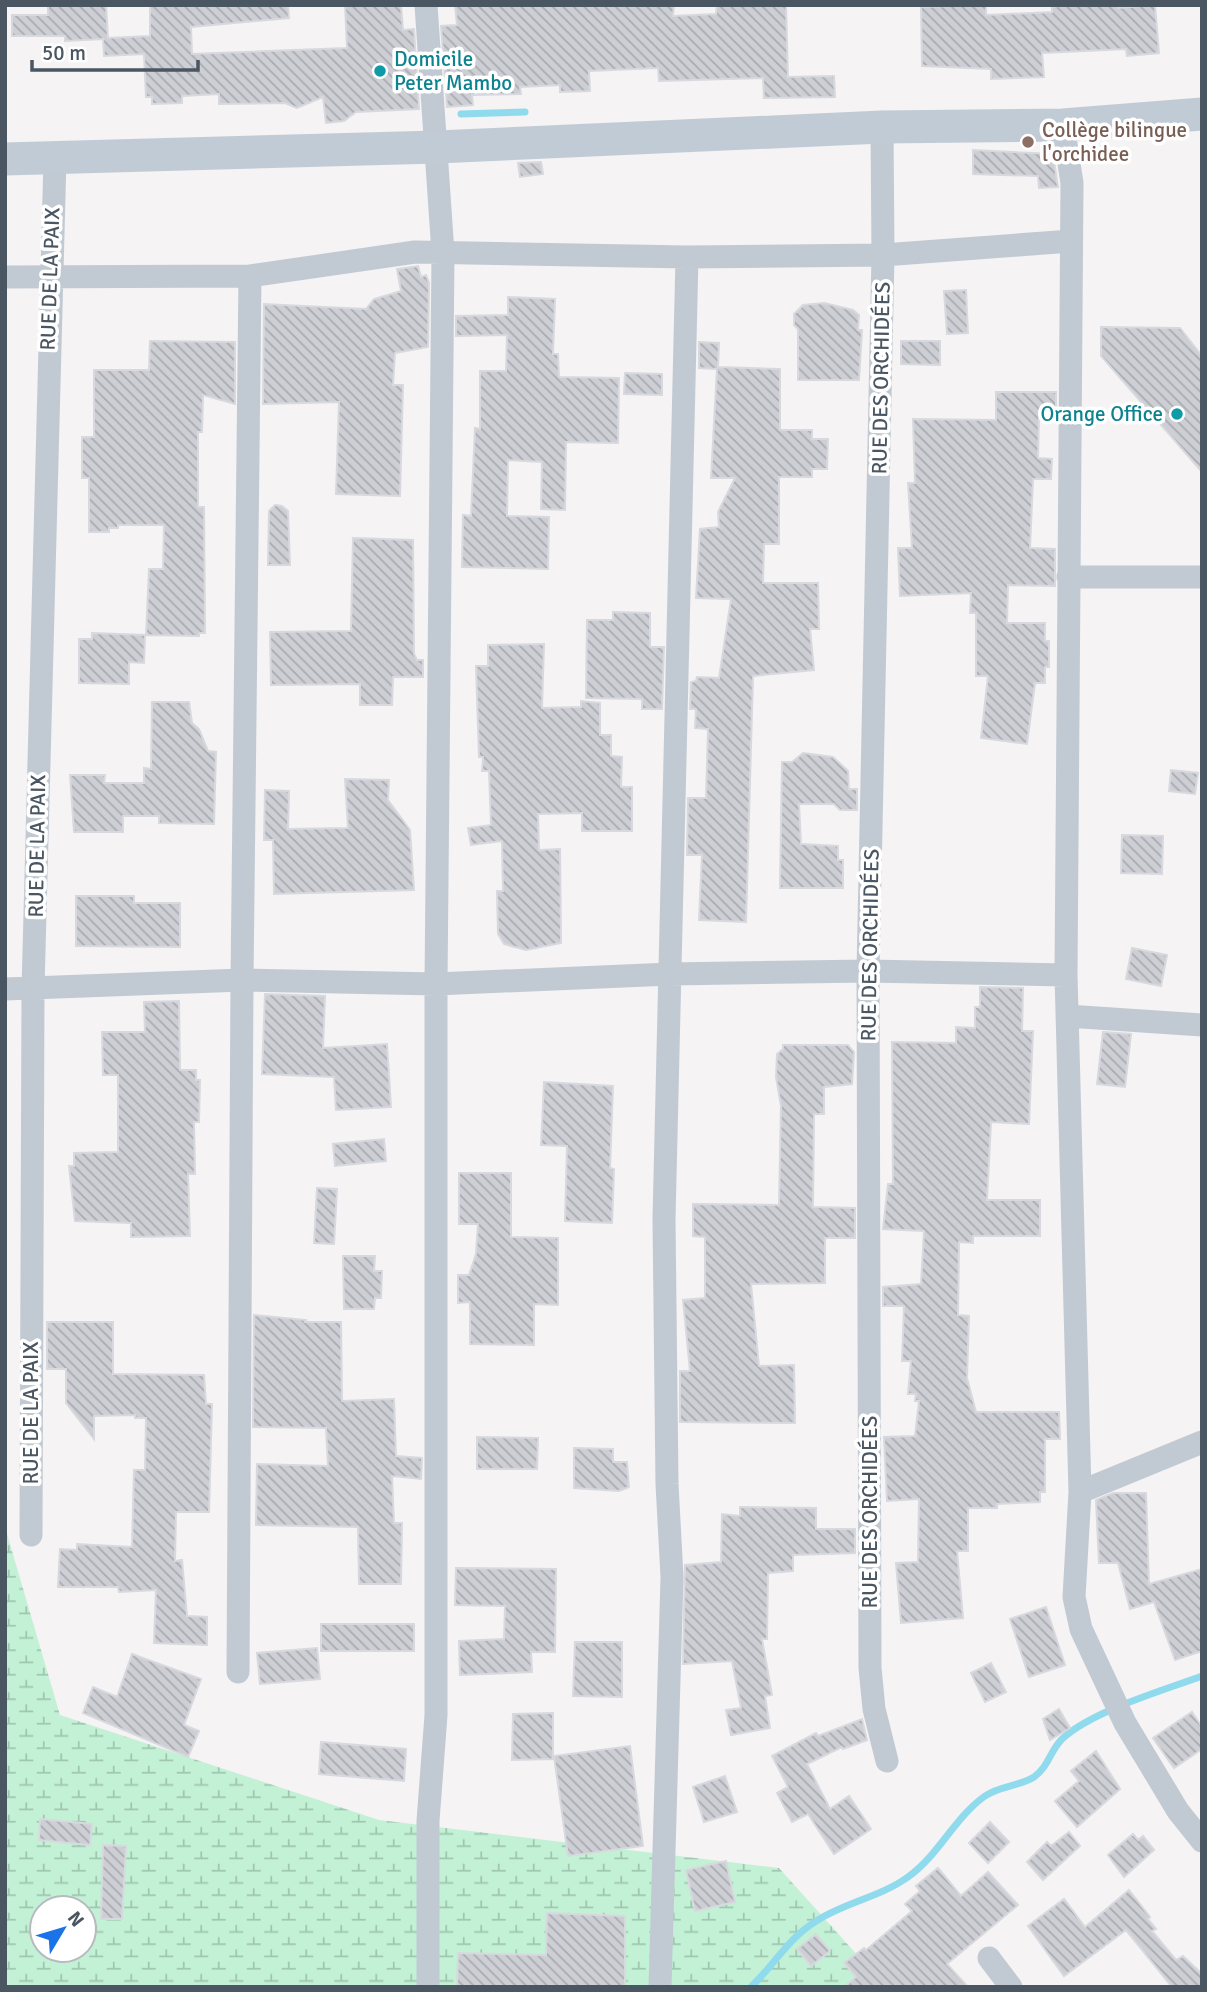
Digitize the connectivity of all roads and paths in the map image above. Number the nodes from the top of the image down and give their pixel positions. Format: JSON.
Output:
{"nodes":[{"id":1,"x":426,"y":5,"type":"edge"},
{"id":2,"x":1202,"y":114,"type":"edge"},
{"id":3,"x":1063,"y":125,"type":"junction"},
{"id":4,"x":881,"y":127,"type":"junction"},
{"id":5,"x":436,"y":147,"type":"junction"},
{"id":6,"x":55,"y":158,"type":"junction"},
{"id":7,"x":5,"y":159,"type":"edge"},
{"id":8,"x":1071,"y":241,"type":"junction"},
{"id":9,"x":443,"y":253,"type":"junction"},
{"id":10,"x":883,"y":255,"type":"junction"},
{"id":11,"x":687,"y":257,"type":"junction"},
{"id":12,"x":250,"y":276,"type":"junction"},
{"id":13,"x":5,"y":277,"type":"edge"},
{"id":14,"x":49,"y":277,"type":"junction"},
{"id":15,"x":1068,"y":577,"type":"junction"},
{"id":16,"x":1202,"y":577,"type":"edge"},
{"id":17,"x":868,"y":971,"type":"junction"},
{"id":18,"x":670,"y":974,"type":"junction"},
{"id":19,"x":1066,"y":975,"type":"junction"},
{"id":20,"x":242,"y":981,"type":"junction"},
{"id":21,"x":436,"y":984,"type":"junction"},
{"id":22,"x":5,"y":989,"type":"edge"},
{"id":23,"x":33,"y":989,"type":"junction"},
{"id":24,"x":1067,"y":1017,"type":"junction"},
{"id":25,"x":1202,"y":1025,"type":"edge"},
{"id":26,"x":1202,"y":1443,"type":"edge"},
{"id":27,"x":1080,"y":1492,"type":"junction"},
{"id":28,"x":31,"y":1535,"type":"dead end"},
{"id":29,"x":238,"y":1672,"type":"dead end"},
{"id":30,"x":887,"y":1761,"type":"dead end"},
{"id":31,"x":1202,"y":1841,"type":"edge"},
{"id":32,"x":989,"y":1958,"type":"dead end"},
{"id":33,"x":428,"y":1987,"type":"edge"},
{"id":34,"x":660,"y":1987,"type":"edge"},
{"id":35,"x":1011,"y":1987,"type":"edge"}],
"edges":[{"from":1,"to":5,"type":"street"},
{"from":2,"to":3,"type":"main road"},
{"from":3,"to":4,"type":"main road"},
{"from":3,"to":8,"type":"street"},
{"from":4,"to":5,"type":"main road"},
{"from":4,"to":10,"type":"street","name":"RUE DES ORCHIDÉES"},
{"from":5,"to":6,"type":"main road"},
{"from":5,"to":9,"type":"street"},
{"from":6,"to":7,"type":"main road"},
{"from":6,"to":14,"type":"street","name":"RUE DE LA PAIX"},
{"from":8,"to":10,"type":"street"},
{"from":8,"to":15,"type":"street"},
{"from":9,"to":11,"type":"street"},
{"from":9,"to":12,"type":"street"},
{"from":9,"to":21,"type":"street"},
{"from":10,"to":11,"type":"street"},
{"from":10,"to":17,"type":"street","name":"RUE DES ORCHIDÉES"},
{"from":11,"to":18,"type":"street"},
{"from":12,"to":14,"type":"street"},
{"from":12,"to":20,"type":"street"},
{"from":13,"to":14,"type":"street"},
{"from":14,"to":23,"type":"street","name":"RUE DE LA PAIX"},
{"from":15,"to":16,"type":"street"},
{"from":15,"to":19,"type":"street"},
{"from":17,"to":18,"type":"street"},
{"from":17,"to":19,"type":"street"},
{"from":17,"to":30,"type":"street","name":"RUE DES ORCHIDÉES"},
{"from":18,"to":21,"type":"street"},
{"from":18,"to":34,"type":"street"},
{"from":19,"to":24,"type":"street"},
{"from":20,"to":21,"type":"street"},
{"from":20,"to":23,"type":"street"},
{"from":20,"to":29,"type":"street"},
{"from":21,"to":33,"type":"street"},
{"from":22,"to":23,"type":"street"},
{"from":23,"to":28,"type":"street","name":"RUE DE LA PAIX"},
{"from":24,"to":25,"type":"street"},
{"from":24,"to":27,"type":"street"},
{"from":26,"to":27,"type":"street"},
{"from":27,"to":31,"type":"street"},
{"from":32,"to":35,"type":"street"}]}
